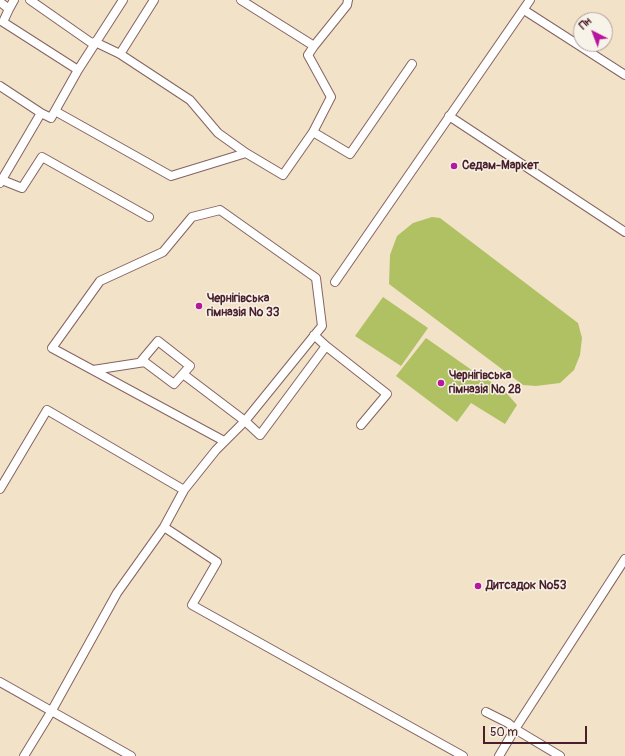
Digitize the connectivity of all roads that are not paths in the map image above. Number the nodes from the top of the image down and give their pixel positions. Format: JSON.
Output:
{"nodes":[{"id":1,"x":14,"y":0,"type":"edge"},
{"id":2,"x":30,"y":0,"type":"edge"},
{"id":3,"x":123,"y":0,"type":"edge"},
{"id":4,"x":154,"y":0,"type":"edge"},
{"id":5,"x":241,"y":0,"type":"edge"},
{"id":6,"x":348,"y":0,"type":"edge"},
{"id":7,"x":530,"y":0,"type":"edge"},
{"id":8,"x":0,"y":2,"type":"edge"},
{"id":9,"x":9,"y":9,"type":"junction"},
{"id":10,"x":524,"y":10,"type":"junction"},
{"id":11,"x":94,"y":43,"type":"junction"},
{"id":12,"x":314,"y":46,"type":"junction"},
{"id":13,"x":120,"y":54,"type":"junction"},
{"id":14,"x":412,"y":64,"type":"dead end"},
{"id":15,"x":78,"y":70,"type":"junction"},
{"id":16,"x":625,"y":75,"type":"edge"},
{"id":17,"x":0,"y":86,"type":"edge"},
{"id":18,"x":55,"y":111,"type":"junction"},
{"id":19,"x":41,"y":113,"type":"junction"},
{"id":20,"x":449,"y":116,"type":"junction"},
{"id":21,"x":313,"y":132,"type":"junction"},
{"id":22,"x":246,"y":153,"type":"junction"},
{"id":23,"x":1,"y":182,"type":"edge"},
{"id":24,"x":149,"y":217,"type":"dead end"},
{"id":25,"x":625,"y":232,"type":"edge"},
{"id":26,"x":335,"y":282,"type":"dead end"},
{"id":27,"x":314,"y":335,"type":"junction"},
{"id":28,"x":326,"y":346,"type":"junction"},
{"id":29,"x":145,"y":362,"type":"junction"},
{"id":30,"x":93,"y":370,"type":"junction"},
{"id":31,"x":183,"y":374,"type":"junction"},
{"id":32,"x":245,"y":421,"type":"junction"},
{"id":33,"x":361,"y":425,"type":"dead end"},
{"id":34,"x":224,"y":441,"type":"junction"},
{"id":35,"x":0,"y":489,"type":"edge"},
{"id":36,"x":184,"y":490,"type":"junction"},
{"id":37,"x":164,"y":527,"type":"junction"},
{"id":38,"x":625,"y":559,"type":"edge"},
{"id":39,"x":0,"y":682,"type":"edge"},
{"id":40,"x":51,"y":712,"type":"junction"},
{"id":41,"x":486,"y":712,"type":"dead end"},
{"id":42,"x":514,"y":729,"type":"junction"},
{"id":43,"x":24,"y":756,"type":"edge"},
{"id":44,"x":131,"y":756,"type":"edge"},
{"id":45,"x":462,"y":756,"type":"edge"},
{"id":46,"x":499,"y":756,"type":"edge"},
{"id":47,"x":560,"y":756,"type":"edge"}],
"edges":[{"from":1,"to":9,"type":"lane"},
{"from":2,"to":11,"type":"lane"},
{"from":3,"to":11,"type":"lane"},
{"from":4,"to":13,"type":"lane"},
{"from":5,"to":12,"type":"lane"},
{"from":6,"to":12,"type":"lane"},
{"from":7,"to":10,"type":"lane"},
{"from":8,"to":9,"type":"lane"},
{"from":9,"to":15,"type":"lane"},
{"from":10,"to":16,"type":"lane"},
{"from":10,"to":20,"type":"lane"},
{"from":11,"to":13,"type":"lane"},
{"from":11,"to":15,"type":"lane"},
{"from":12,"to":21,"type":"lane"},
{"from":13,"to":22,"type":"lane"},
{"from":14,"to":21,"type":"lane"},
{"from":15,"to":18,"type":"lane"},
{"from":17,"to":19,"type":"lane"},
{"from":18,"to":19,"type":"lane"},
{"from":18,"to":22,"type":"lane"},
{"from":19,"to":23,"type":"lane"},
{"from":20,"to":25,"type":"lane"},
{"from":20,"to":26,"type":"lane"},
{"from":21,"to":22,"type":"lane"},
{"from":23,"to":24,"type":"lane"},
{"from":27,"to":28,"type":"lane"},
{"from":27,"to":30,"type":"lane"},
{"from":27,"to":32,"type":"lane"},
{"from":28,"to":32,"type":"lane"},
{"from":28,"to":33,"type":"lane"},
{"from":29,"to":30,"type":"lane"},
{"from":29,"to":31,"type":"lane"},
{"from":29,"to":31,"type":"lane"},
{"from":30,"to":34,"type":"lane"},
{"from":31,"to":32,"type":"lane"},
{"from":32,"to":34,"type":"lane"},
{"from":34,"to":36,"type":"lane"},
{"from":35,"to":36,"type":"lane"},
{"from":36,"to":37,"type":"lane"},
{"from":37,"to":40,"type":"lane"},
{"from":37,"to":45,"type":"lane"},
{"from":38,"to":42,"type":"lane"},
{"from":39,"to":40,"type":"lane"},
{"from":40,"to":43,"type":"lane"},
{"from":40,"to":44,"type":"lane"},
{"from":41,"to":42,"type":"lane"},
{"from":42,"to":46,"type":"lane"},
{"from":42,"to":47,"type":"lane"}]}
